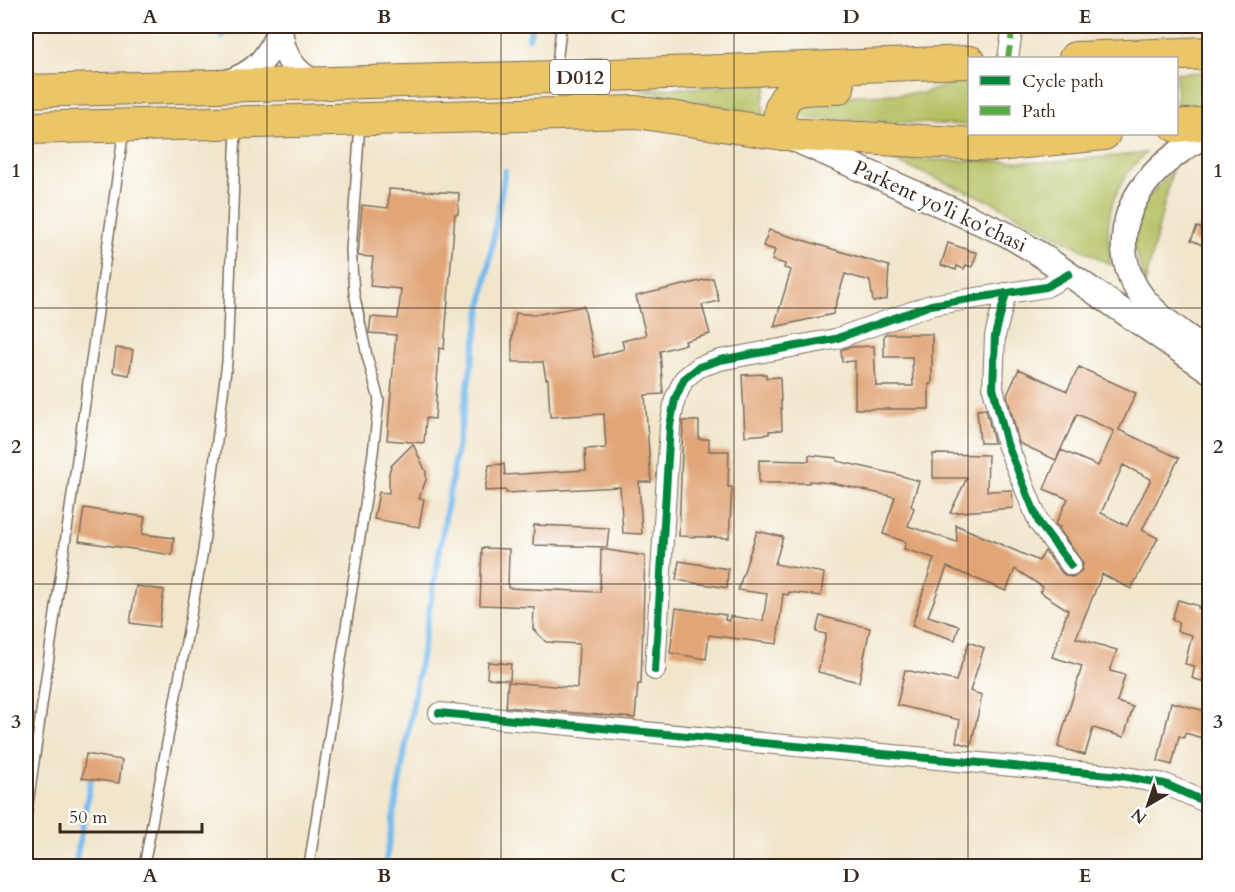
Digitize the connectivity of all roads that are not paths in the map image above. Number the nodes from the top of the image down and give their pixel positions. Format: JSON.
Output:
{"nodes":[{"id":1,"x":280,"y":26,"type":"edge"},
{"id":2,"x":1013,"y":26,"type":"edge"},
{"id":3,"x":558,"y":27,"type":"edge"},
{"id":4,"x":1209,"y":53,"type":"edge"},
{"id":5,"x":1008,"y":57,"type":"edge"},
{"id":6,"x":1102,"y":57,"type":"edge"},
{"id":7,"x":968,"y":62,"type":"edge"},
{"id":8,"x":968,"y":70,"type":"edge"},
{"id":9,"x":555,"y":77,"type":"junction"},
{"id":10,"x":319,"y":84,"type":"junction"},
{"id":11,"x":190,"y":88,"type":"junction"},
{"id":12,"x":26,"y":91,"type":"edge"},
{"id":13,"x":361,"y":118,"type":"junction"},
{"id":14,"x":236,"y":122,"type":"junction"},
{"id":15,"x":1209,"y":123,"type":"edge"},
{"id":16,"x":124,"y":125,"type":"junction"},
{"id":17,"x":1178,"y":126,"type":"edge"},
{"id":18,"x":26,"y":128,"type":"edge"},
{"id":19,"x":1209,"y":133,"type":"edge"},
{"id":20,"x":783,"y":134,"type":"junction"},
{"id":21,"x":1094,"y":135,"type":"edge"},
{"id":22,"x":1069,"y":274,"type":"junction"},
{"id":23,"x":1006,"y":293,"type":"junction"},
{"id":24,"x":1209,"y":353,"type":"edge"},
{"id":25,"x":1209,"y":371,"type":"edge"},
{"id":26,"x":1071,"y":565,"type":"dead end"},
{"id":27,"x":655,"y":670,"type":"dead end"},
{"id":28,"x":439,"y":713,"type":"dead end"},
{"id":29,"x":1209,"y":804,"type":"edge"},
{"id":30,"x":26,"y":818,"type":"edge"},
{"id":31,"x":144,"y":867,"type":"edge"},
{"id":32,"x":309,"y":867,"type":"edge"}],
"edges":[{"from":1,"to":10,"type":"street"},
{"from":1,"to":11,"type":"street"},
{"from":2,"to":5,"type":"street"},
{"from":3,"to":9,"type":"lane"},
{"from":4,"to":6,"type":"highway"},
{"from":7,"to":9,"type":"highway","number":"D012"},
{"from":8,"to":20,"type":"highway"},
{"from":9,"to":10,"type":"highway","number":"D012"},
{"from":10,"to":11,"type":"highway","number":"D012"},
{"from":11,"to":12,"type":"highway","number":"D012"},
{"from":13,"to":14,"type":"highway","number":"D012"},
{"from":13,"to":20,"type":"highway","number":"D012"},
{"from":13,"to":32,"type":"lane"},
{"from":14,"to":16,"type":"highway","number":"D012"},
{"from":14,"to":31,"type":"lane"},
{"from":15,"to":17,"type":"highway"},
{"from":16,"to":18,"type":"highway","number":"D012"},
{"from":16,"to":30,"type":"lane"},
{"from":19,"to":24,"type":"street"},
{"from":20,"to":21,"type":"highway","number":"D012"},
{"from":20,"to":22,"type":"street","name":"Parkent yo'li ko'chasi"},
{"from":22,"to":23,"type":"street"},
{"from":22,"to":25,"type":"street","name":"Parkent yo'li ko'chasi"},
{"from":23,"to":26,"type":"street"},
{"from":23,"to":27,"type":"street"},
{"from":28,"to":29,"type":"street"}]}
